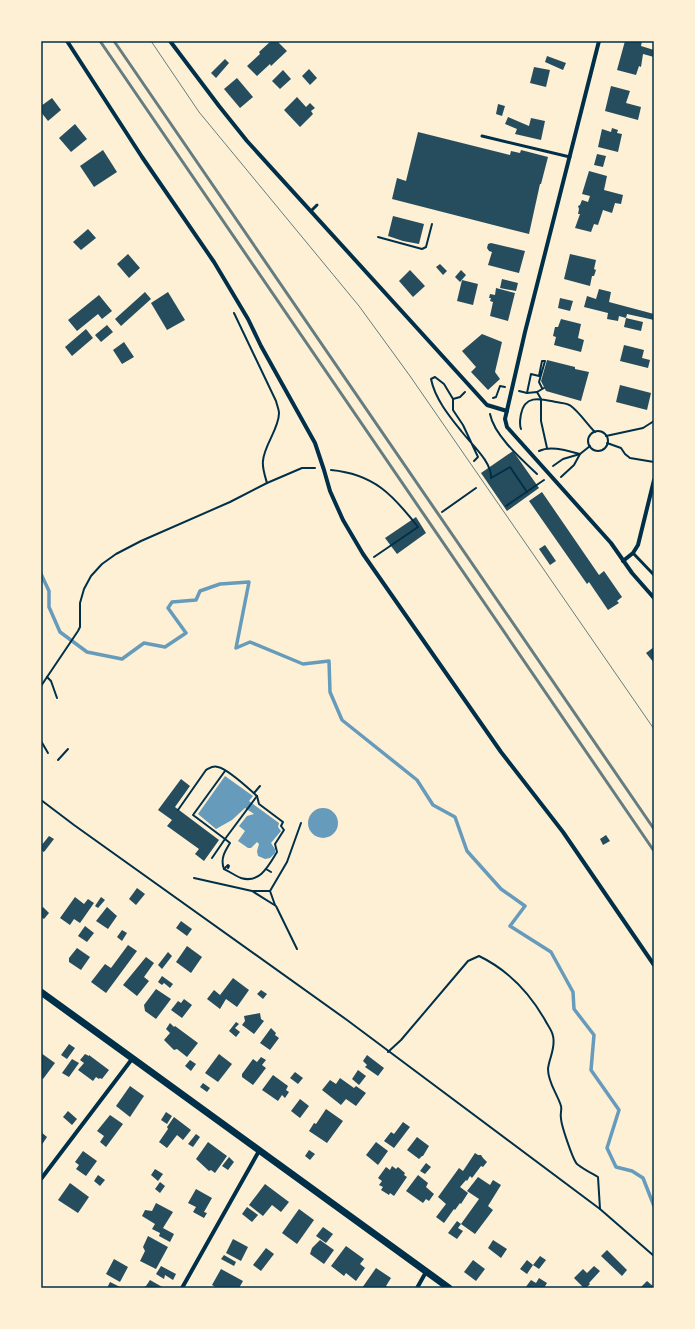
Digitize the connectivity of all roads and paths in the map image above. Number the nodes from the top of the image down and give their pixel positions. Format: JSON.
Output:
{"nodes":[{"id":1,"x":67,"y":41,"type":"edge"},
{"id":2,"x":170,"y":41,"type":"edge"},
{"id":3,"x":598,"y":41,"type":"edge"},
{"id":4,"x":482,"y":136,"type":"dead end"},
{"id":5,"x":570,"y":157,"type":"junction"},
{"id":6,"x":317,"y":205,"type":"dead end"},
{"id":7,"x":310,"y":211,"type":"junction"},
{"id":8,"x":432,"y":224,"type":"dead end"},
{"id":9,"x":378,"y":237,"type":"dead end"},
{"id":10,"x":232,"y":311,"type":"dead end"},
{"id":11,"x":500,"y":386,"type":"dead end"},
{"id":12,"x":513,"y":389,"type":"junction"},
{"id":13,"x":537,"y":392,"type":"junction"},
{"id":14,"x":527,"y":393,"type":"junction"},
{"id":15,"x":541,"y":399,"type":"junction"},
{"id":16,"x":507,"y":411,"type":"junction"},
{"id":17,"x":654,"y":421,"type":"edge"},
{"id":18,"x":522,"y":432,"type":"dead end"},
{"id":19,"x":595,"y":432,"type":"junction"},
{"id":20,"x":606,"y":436,"type":"junction"},
{"id":21,"x":607,"y":443,"type":"junction"},
{"id":22,"x":535,"y":446,"type":"dead end"},
{"id":23,"x":590,"y":446,"type":"junction"},
{"id":24,"x":547,"y":448,"type":"junction"},
{"id":25,"x":539,"y":451,"type":"junction"},
{"id":26,"x":580,"y":454,"type":"junction"},
{"id":27,"x":544,"y":456,"type":"dead end"},
{"id":28,"x":474,"y":461,"type":"dead end"},
{"id":29,"x":548,"y":462,"type":"dead end"},
{"id":30,"x":654,"y":462,"type":"edge"},
{"id":31,"x":553,"y":467,"type":"junction"},
{"id":32,"x":324,"y":470,"type":"junction"},
{"id":33,"x":339,"y":471,"type":"dead end"},
{"id":34,"x":557,"y":472,"type":"dead end"},
{"id":35,"x":550,"y":476,"type":"junction"},
{"id":36,"x":562,"y":476,"type":"junction"},
{"id":37,"x":543,"y":480,"type":"dead end"},
{"id":38,"x":654,"y":480,"type":"edge"},
{"id":39,"x":556,"y":482,"type":"junction"},
{"id":40,"x":267,"y":483,"type":"junction"},
{"id":41,"x":476,"y":488,"type":"dead end"},
{"id":42,"x":527,"y":492,"type":"junction"},
{"id":43,"x":506,"y":506,"type":"dead end"},
{"id":44,"x":442,"y":512,"type":"dead end"},
{"id":45,"x":633,"y":553,"type":"junction"},
{"id":46,"x":623,"y":561,"type":"junction"},
{"id":47,"x":368,"y":562,"type":"junction"},
{"id":48,"x":654,"y":575,"type":"edge"},
{"id":49,"x":654,"y":598,"type":"edge"},
{"id":50,"x":47,"y":677,"type":"junction"},
{"id":51,"x":41,"y":686,"type":"edge"},
{"id":52,"x":57,"y":698,"type":"dead end"},
{"id":53,"x":41,"y":741,"type":"edge"},
{"id":54,"x":68,"y":749,"type":"dead end"},
{"id":55,"x":48,"y":753,"type":"dead end"},
{"id":56,"x":58,"y":760,"type":"dead end"},
{"id":57,"x":225,"y":770,"type":"junction"},
{"id":58,"x":260,"y":786,"type":"dead end"},
{"id":59,"x":254,"y":793,"type":"junction"},
{"id":60,"x":257,"y":796,"type":"junction"},
{"id":61,"x":41,"y":800,"type":"edge"},
{"id":62,"x":178,"y":810,"type":"dead end"},
{"id":63,"x":301,"y":823,"type":"dead end"},
{"id":64,"x":225,"y":839,"type":"junction"},
{"id":65,"x":212,"y":858,"type":"dead end"},
{"id":66,"x":228,"y":868,"type":"dead end"},
{"id":67,"x":224,"y":869,"type":"junction"},
{"id":68,"x":266,"y":869,"type":"junction"},
{"id":69,"x":271,"y":872,"type":"dead end"},
{"id":70,"x":194,"y":878,"type":"dead end"},
{"id":71,"x":252,"y":890,"type":"junction"},
{"id":72,"x":270,"y":891,"type":"junction"},
{"id":73,"x":276,"y":906,"type":"junction"},
{"id":74,"x":297,"y":948,"type":"dead end"},
{"id":75,"x":654,"y":965,"type":"edge"},
{"id":76,"x":41,"y":992,"type":"edge"},
{"id":77,"x":388,"y":1052,"type":"junction"},
{"id":78,"x":132,"y":1058,"type":"junction"},
{"id":79,"x":259,"y":1151,"type":"junction"},
{"id":80,"x":41,"y":1179,"type":"edge"},
{"id":81,"x":600,"y":1209,"type":"junction"},
{"id":82,"x":654,"y":1256,"type":"edge"},
{"id":83,"x":426,"y":1272,"type":"junction"},
{"id":84,"x":182,"y":1288,"type":"edge"},
{"id":85,"x":417,"y":1288,"type":"edge"},
{"id":86,"x":448,"y":1288,"type":"edge"}],
"edges":[{"from":1,"to":32,"type":"street"},
{"from":2,"to":7,"type":"street"},
{"from":3,"to":5,"type":"street"},
{"from":4,"to":5,"type":"lane"},
{"from":5,"to":12,"type":"street"},
{"from":6,"to":7,"type":"lane"},
{"from":7,"to":16,"type":"street"},
{"from":8,"to":9,"type":"path"},
{"from":10,"to":40,"type":"path"},
{"from":11,"to":12,"type":"path"},
{"from":12,"to":14,"type":"path"},
{"from":12,"to":16,"type":"street"},
{"from":13,"to":14,"type":"path"},
{"from":13,"to":14,"type":"path"},
{"from":13,"to":15,"type":"path"},
{"from":15,"to":18,"type":"path"},
{"from":15,"to":19,"type":"path"},
{"from":15,"to":24,"type":"path"},
{"from":16,"to":35,"type":"street"},
{"from":17,"to":20,"type":"path"},
{"from":19,"to":20,"type":"path"},
{"from":19,"to":23,"type":"path"},
{"from":20,"to":21,"type":"path"},
{"from":21,"to":23,"type":"path"},
{"from":21,"to":30,"type":"path"},
{"from":22,"to":25,"type":"path"},
{"from":23,"to":26,"type":"path"},
{"from":24,"to":25,"type":"path"},
{"from":24,"to":26,"type":"path"},
{"from":25,"to":27,"type":"path"},
{"from":26,"to":31,"type":"path"},
{"from":26,"to":36,"type":"path"},
{"from":28,"to":42,"type":"path"},
{"from":29,"to":31,"type":"path"},
{"from":31,"to":35,"type":"path"},
{"from":32,"to":40,"type":"path"},
{"from":32,"to":47,"type":"street"},
{"from":33,"to":47,"type":"path"},
{"from":34,"to":36,"type":"path"},
{"from":35,"to":39,"type":"street"},
{"from":36,"to":39,"type":"path"},
{"from":37,"to":42,"type":"path"},
{"from":38,"to":45,"type":"street"},
{"from":39,"to":46,"type":"street"},
{"from":40,"to":50,"type":"path"},
{"from":41,"to":44,"type":"path"},
{"from":42,"to":43,"type":"path"},
{"from":45,"to":46,"type":"street"},
{"from":45,"to":48,"type":"lane"},
{"from":46,"to":49,"type":"street"},
{"from":47,"to":75,"type":"street"},
{"from":50,"to":51,"type":"path"},
{"from":50,"to":52,"type":"path"},
{"from":53,"to":55,"type":"path"},
{"from":54,"to":56,"type":"path"},
{"from":57,"to":59,"type":"path"},
{"from":57,"to":62,"type":"path"},
{"from":57,"to":64,"type":"path"},
{"from":58,"to":59,"type":"path"},
{"from":59,"to":60,"type":"path"},
{"from":60,"to":64,"type":"path"},
{"from":60,"to":68,"type":"path"},
{"from":61,"to":77,"type":"path"},
{"from":63,"to":72,"type":"path"},
{"from":64,"to":65,"type":"path"},
{"from":64,"to":67,"type":"path"},
{"from":66,"to":67,"type":"path"},
{"from":67,"to":68,"type":"path"},
{"from":68,"to":69,"type":"path"},
{"from":70,"to":71,"type":"path"},
{"from":71,"to":72,"type":"path"},
{"from":71,"to":73,"type":"path"},
{"from":72,"to":73,"type":"path"},
{"from":73,"to":74,"type":"path"},
{"from":76,"to":78,"type":"street"},
{"from":77,"to":81,"type":"path"},
{"from":77,"to":81,"type":"path"},
{"from":78,"to":79,"type":"street"},
{"from":78,"to":80,"type":"street"},
{"from":79,"to":83,"type":"street"},
{"from":79,"to":84,"type":"street"},
{"from":81,"to":82,"type":"path"},
{"from":83,"to":85,"type":"street"},
{"from":83,"to":86,"type":"street"}]}
